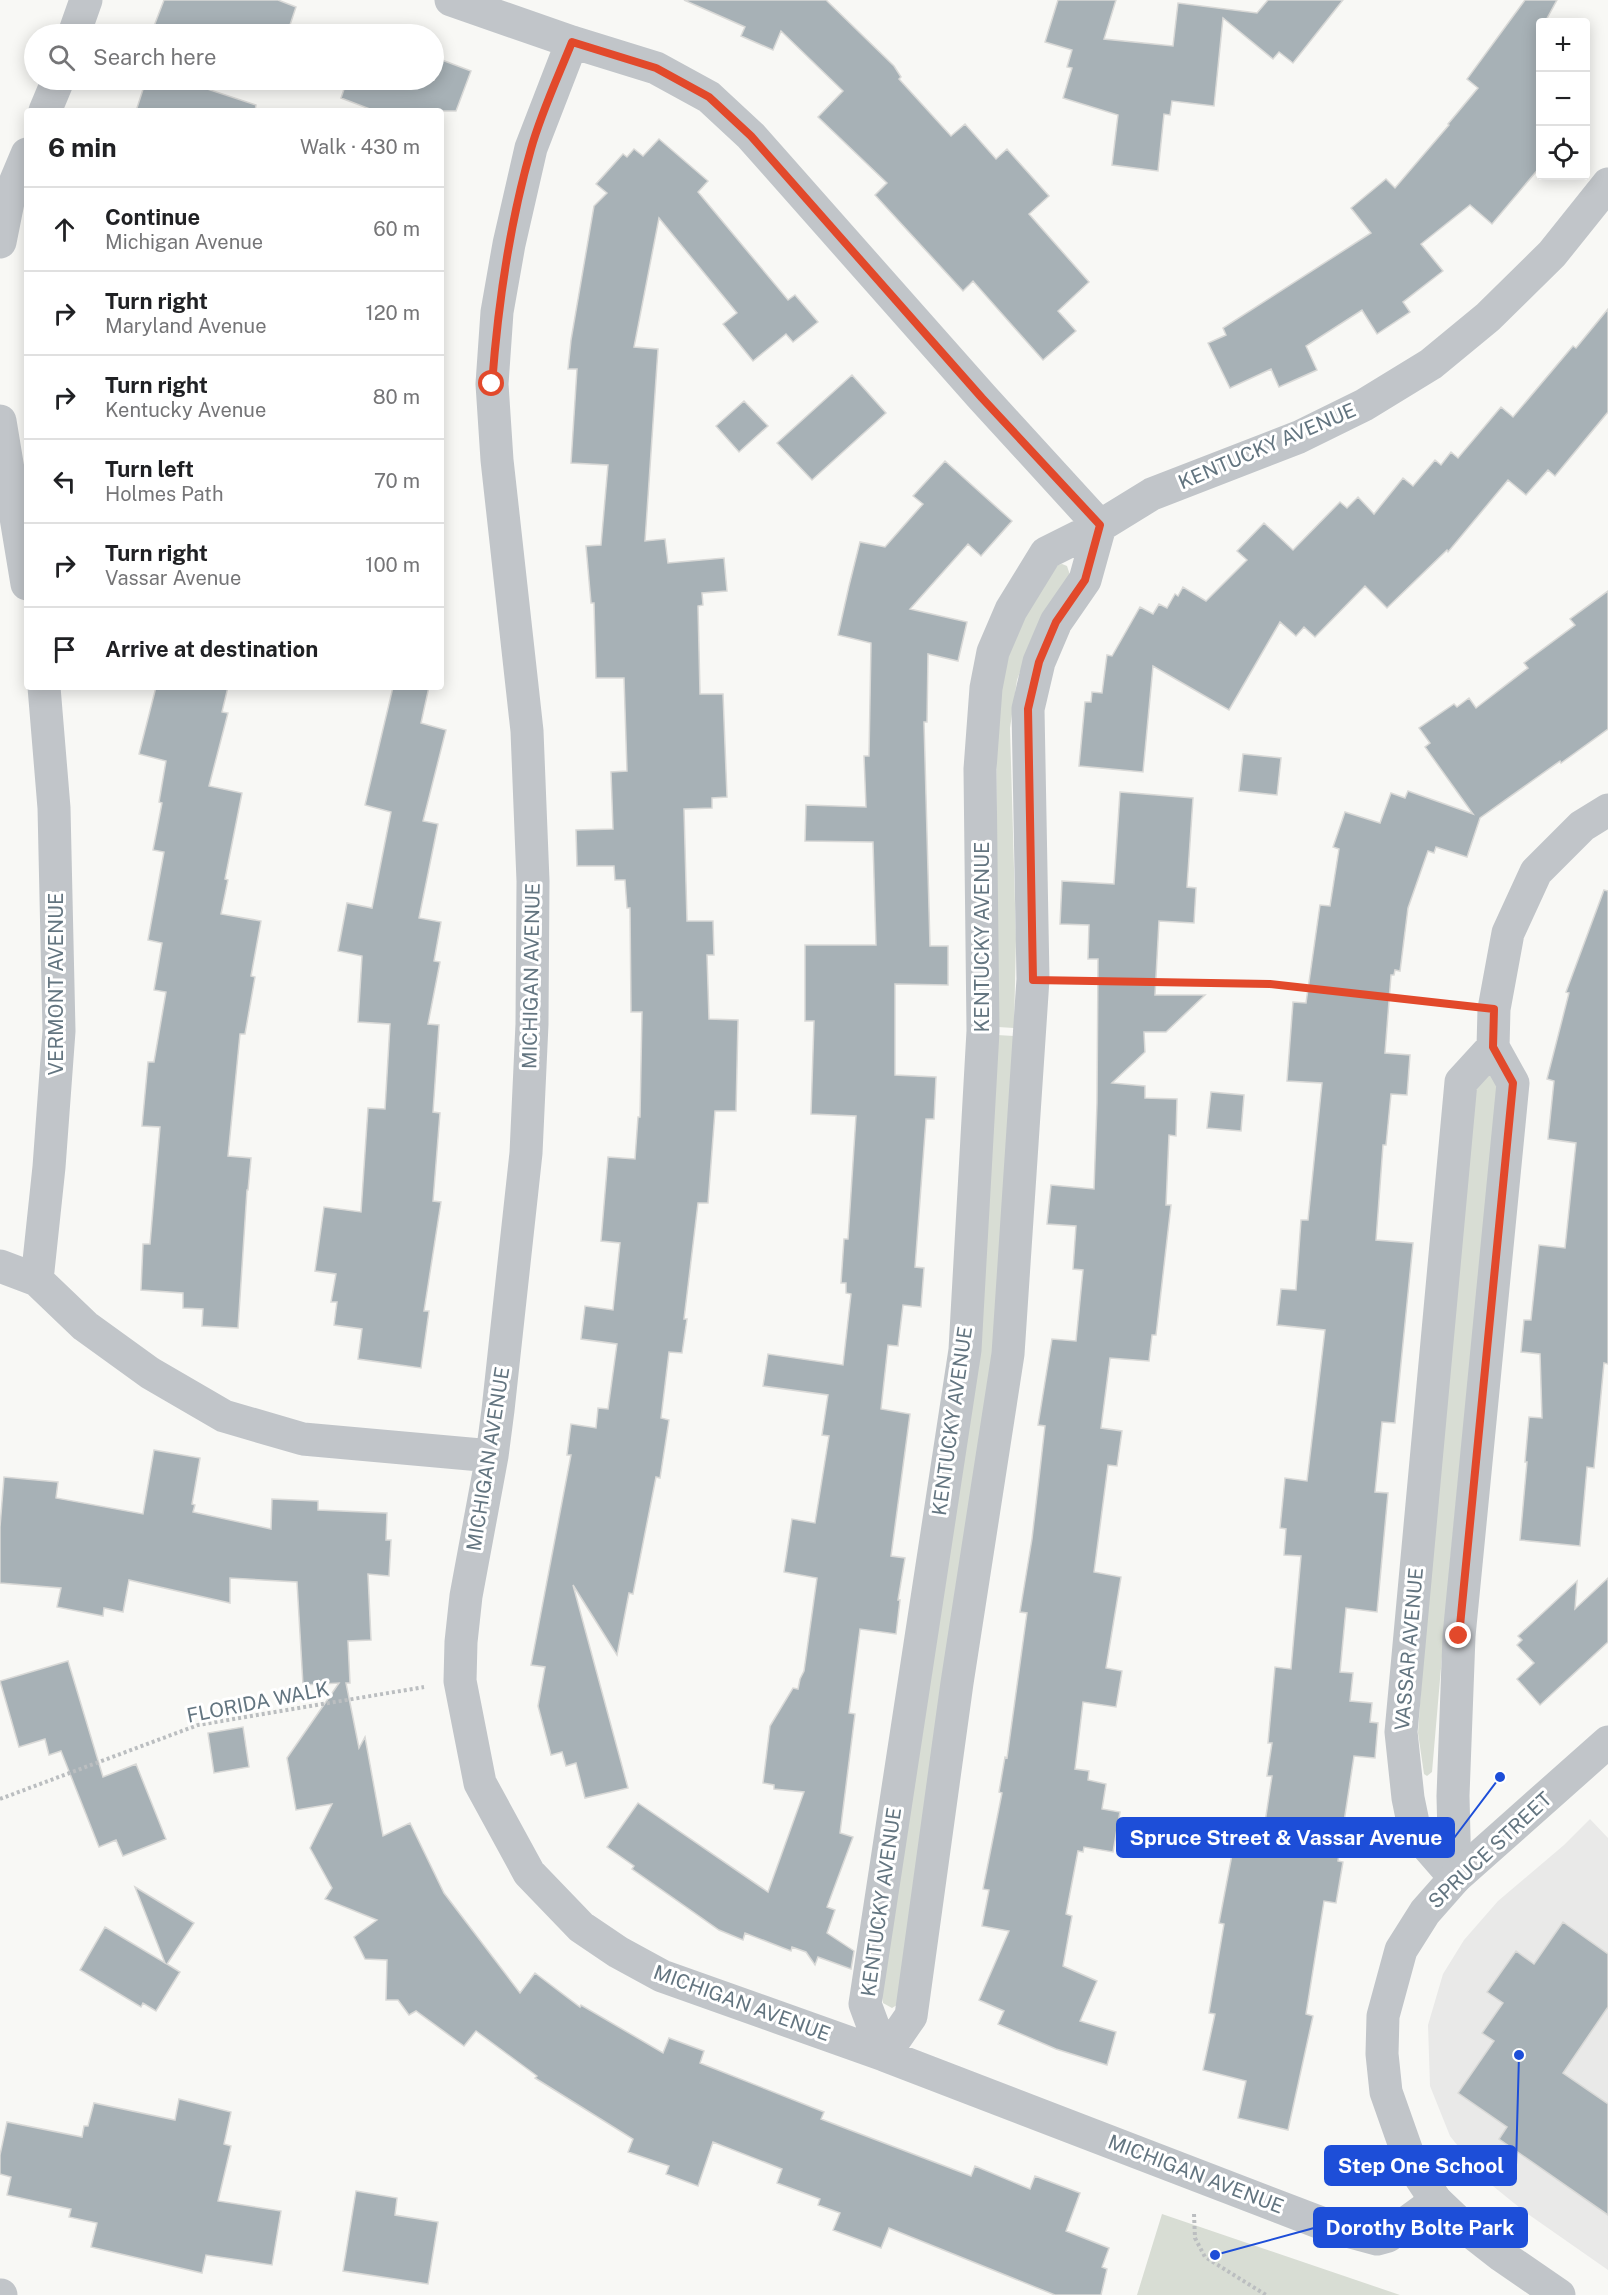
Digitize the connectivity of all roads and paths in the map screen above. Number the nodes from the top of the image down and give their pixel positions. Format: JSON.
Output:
{"nodes":[{"id":1,"x":86,"y":0,"type":"edge"},
{"id":2,"x":451,"y":0,"type":"edge"},
{"id":3,"x":78,"y":24,"type":"edge"},
{"id":4,"x":572,"y":42,"type":"junction"},
{"id":5,"x":54,"y":90,"type":"edge"},
{"id":6,"x":46,"y":108,"type":"edge"},
{"id":7,"x":24,"y":161,"type":"edge"},
{"id":8,"x":1608,"y":184,"type":"edge"},
{"id":9,"x":0,"y":242,"type":"edge"},
{"id":10,"x":0,"y":422,"type":"edge"},
{"id":11,"x":1100,"y":525,"type":"junction"},
{"id":12,"x":24,"y":566,"type":"edge"},
{"id":13,"x":44,"y":690,"type":"edge"},
{"id":14,"x":1608,"y":810,"type":"edge"},
{"id":15,"x":1033,"y":980,"type":"junction"},
{"id":16,"x":1494,"y":1009,"type":"junction"},
{"id":17,"x":1493,"y":1047,"type":"junction"},
{"id":18,"x":0,"y":1266,"type":"edge"},
{"id":19,"x":37,"y":1281,"type":"junction"},
{"id":20,"x":492,"y":1456,"type":"junction"},
{"id":21,"x":460,"y":1681,"type":"junction"},
{"id":22,"x":1608,"y":1742,"type":"edge"},
{"id":23,"x":0,"y":1799,"type":"edge"},
{"id":24,"x":1455,"y":1878,"type":"junction"},
{"id":25,"x":884,"y":2055,"type":"junction"},
{"id":26,"x":1192,"y":2172,"type":"junction"},
{"id":27,"x":1436,"y":2201,"type":"junction"},
{"id":28,"x":1266,"y":2295,"type":"edge"},
{"id":29,"x":1559,"y":2295,"type":"edge"}],
"edges":[{"from":1,"to":3,"type":"street"},
{"from":2,"to":4,"type":"street"},
{"from":4,"to":11,"type":"street"},
{"from":4,"to":20,"type":"street","name":"MICHIGAN AVENUE"},
{"from":5,"to":6,"type":"street"},
{"from":7,"to":9,"type":"street"},
{"from":8,"to":11,"type":"street","name":"KENTUCKY AVENUE"},
{"from":10,"to":12,"type":"street"},
{"from":11,"to":15,"type":"street"},
{"from":11,"to":25,"type":"street","name":"KENTUCKY AVENUE"},
{"from":13,"to":19,"type":"street","name":"VERMONT AVENUE"},
{"from":14,"to":16,"type":"street"},
{"from":15,"to":16,"type":"path"},
{"from":15,"to":25,"type":"street"},
{"from":16,"to":17,"type":"street"},
{"from":17,"to":24,"type":"street"},
{"from":17,"to":24,"type":"street","name":"VASSAR AVENUE"},
{"from":18,"to":19,"type":"street"},
{"from":19,"to":20,"type":"street"},
{"from":20,"to":21,"type":"street","name":"MICHIGAN AVENUE"},
{"from":21,"to":23,"type":"path","name":"FLORIDA WALK"},
{"from":21,"to":25,"type":"street","name":"MICHIGAN AVENUE"},
{"from":22,"to":24,"type":"street","name":"SPRUCE STREET"},
{"from":24,"to":27,"type":"street","name":"SPRUCE STREET"},
{"from":25,"to":26,"type":"street","name":"MICHIGAN AVENUE"},
{"from":26,"to":27,"type":"street","name":"MICHIGAN AVENUE"},
{"from":26,"to":28,"type":"path"},
{"from":27,"to":29,"type":"street","name":"SPRUCE STREET"}]}
